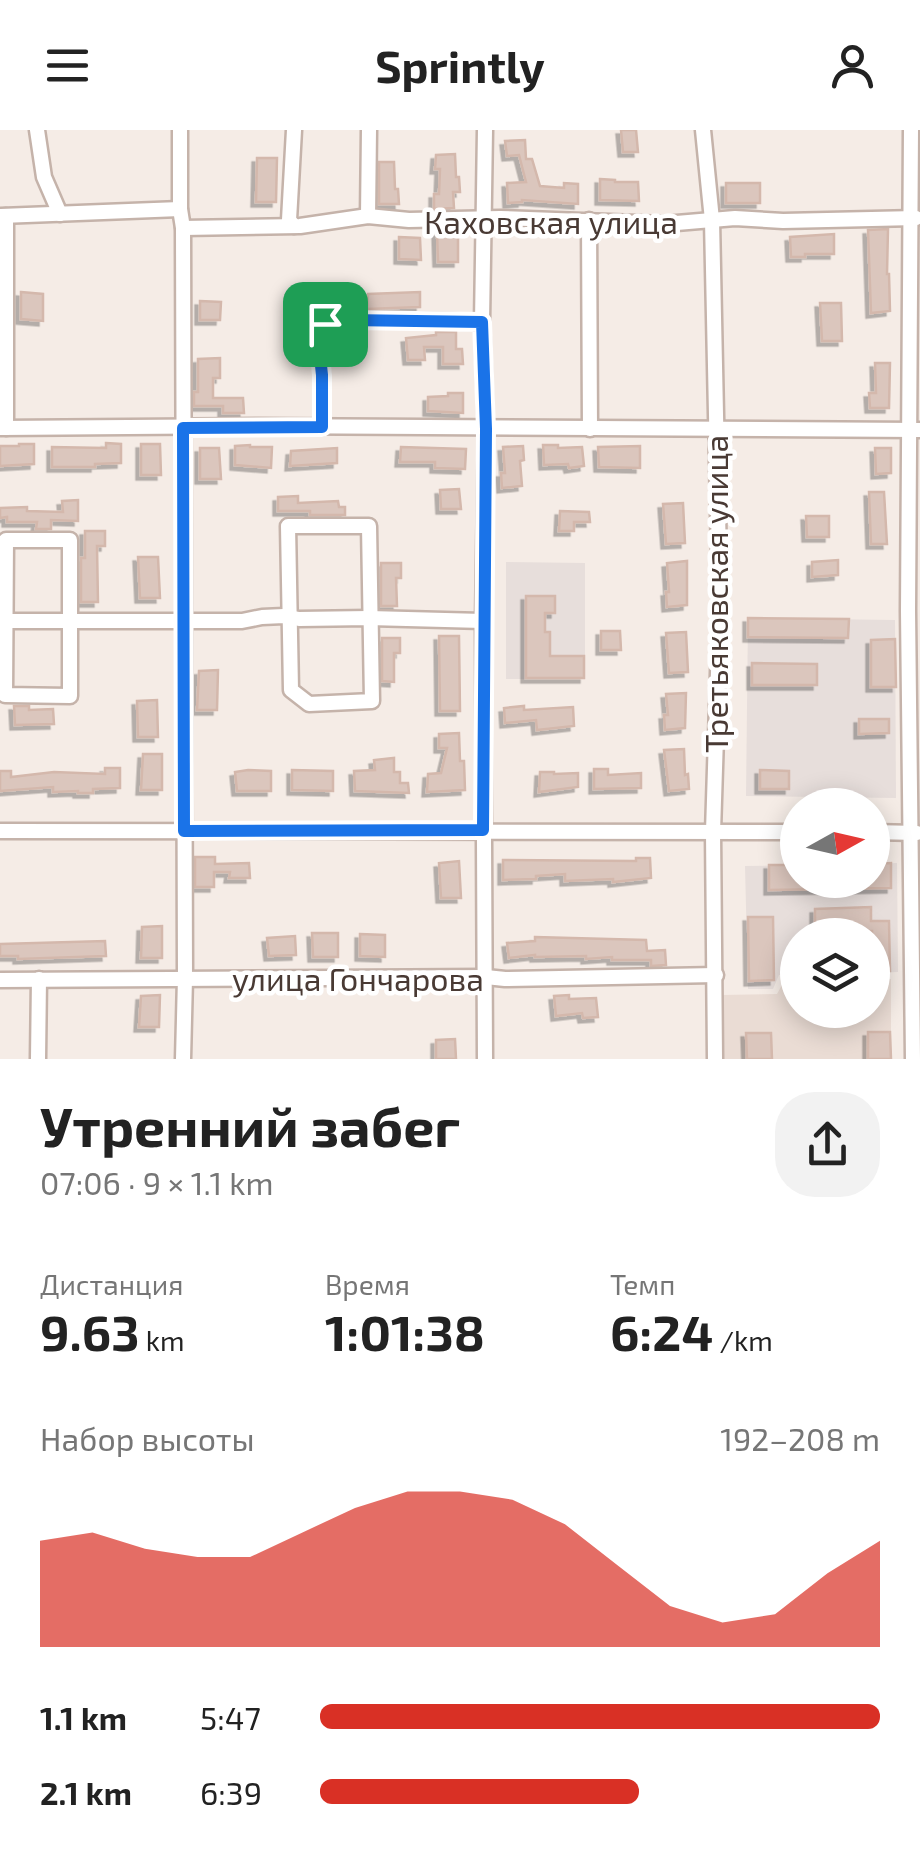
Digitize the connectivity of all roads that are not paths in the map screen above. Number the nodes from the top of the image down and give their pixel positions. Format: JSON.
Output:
{"nodes":[{"id":1,"x":37,"y":130,"type":"edge"},
{"id":2,"x":180,"y":130,"type":"edge"},
{"id":3,"x":294,"y":130,"type":"edge"},
{"id":4,"x":369,"y":130,"type":"edge"},
{"id":5,"x":485,"y":130,"type":"edge"},
{"id":6,"x":702,"y":130,"type":"edge"},
{"id":7,"x":911,"y":130,"type":"edge"},
{"id":8,"x":180,"y":209,"type":"junction"},
{"id":9,"x":60,"y":214,"type":"junction"},
{"id":10,"x":3,"y":216,"type":"edge"},
{"id":11,"x":368,"y":216,"type":"junction"},
{"id":12,"x":916,"y":218,"type":"edge"},
{"id":13,"x":485,"y":219,"type":"junction"},
{"id":14,"x":589,"y":220,"type":"junction"},
{"id":15,"x":712,"y":220,"type":"junction"},
{"id":16,"x":294,"y":226,"type":"junction"},
{"id":17,"x":183,"y":228,"type":"junction"},
{"id":18,"x":482,"y":322,"type":"junction"},
{"id":19,"x":915,"y":323,"type":"edge"},
{"id":20,"x":322,"y":427,"type":"junction"},
{"id":21,"x":3,"y":428,"type":"edge"},
{"id":22,"x":183,"y":428,"type":"junction"},
{"id":23,"x":486,"y":429,"type":"junction"},
{"id":24,"x":590,"y":429,"type":"junction"},
{"id":25,"x":715,"y":430,"type":"junction"},
{"id":26,"x":915,"y":430,"type":"edge"},
{"id":27,"x":290,"y":617,"type":"junction"},
{"id":28,"x":369,"y":618,"type":"junction"},
{"id":29,"x":183,"y":620,"type":"junction"},
{"id":30,"x":3,"y":621,"type":"edge"},
{"id":31,"x":69,"y":621,"type":"junction"},
{"id":32,"x":484,"y":621,"type":"junction"},
{"id":33,"x":483,"y":830,"type":"junction"},
{"id":34,"x":0,"y":831,"type":"edge"},
{"id":35,"x":184,"y":831,"type":"junction"},
{"id":36,"x":713,"y":832,"type":"junction"},
{"id":37,"x":780,"y":832,"type":"edge"},
{"id":38,"x":915,"y":832,"type":"edge"},
{"id":39,"x":716,"y":975,"type":"junction"},
{"id":40,"x":486,"y":977,"type":"junction"},
{"id":41,"x":185,"y":978,"type":"junction"},
{"id":42,"x":39,"y":979,"type":"junction"},
{"id":43,"x":0,"y":980,"type":"edge"},
{"id":44,"x":38,"y":1059,"type":"edge"},
{"id":45,"x":183,"y":1059,"type":"edge"},
{"id":46,"x":485,"y":1059,"type":"edge"},
{"id":47,"x":715,"y":1059,"type":"edge"},
{"id":48,"x":913,"y":1059,"type":"edge"}],
"edges":[{"from":1,"to":9,"type":"street"},
{"from":2,"to":8,"type":"street"},
{"from":3,"to":16,"type":"street"},
{"from":4,"to":11,"type":"street"},
{"from":5,"to":13,"type":"street"},
{"from":6,"to":15,"type":"street","name":"Третьяковская улица"},
{"from":7,"to":12,"type":"street"},
{"from":8,"to":9,"type":"street"},
{"from":8,"to":17,"type":"street"},
{"from":9,"to":10,"type":"street"},
{"from":10,"to":21,"type":"street"},
{"from":11,"to":13,"type":"street","name":"Каховская улица"},
{"from":11,"to":16,"type":"street","name":"Каховская улица"},
{"from":12,"to":15,"type":"street","name":"Каховская улица"},
{"from":12,"to":19,"type":"street"},
{"from":13,"to":14,"type":"street","name":"Каховская улица"},
{"from":13,"to":18,"type":"street"},
{"from":14,"to":15,"type":"street","name":"Каховская улица"},
{"from":14,"to":24,"type":"street"},
{"from":15,"to":25,"type":"street","name":"Третьяковская улица"},
{"from":16,"to":17,"type":"street","name":"Каховская улица"},
{"from":17,"to":22,"type":"street"},
{"from":18,"to":20,"type":"street"},
{"from":18,"to":23,"type":"street"},
{"from":19,"to":26,"type":"street"},
{"from":20,"to":22,"type":"street"},
{"from":20,"to":23,"type":"street"},
{"from":21,"to":22,"type":"street"},
{"from":22,"to":29,"type":"street"},
{"from":23,"to":24,"type":"street"},
{"from":23,"to":32,"type":"street"},
{"from":24,"to":25,"type":"street"},
{"from":25,"to":26,"type":"street"},
{"from":25,"to":36,"type":"street","name":"Третьяковская улица"},
{"from":26,"to":38,"type":"street"},
{"from":27,"to":28,"type":"street"},
{"from":27,"to":28,"type":"street"},
{"from":27,"to":28,"type":"street"},
{"from":27,"to":29,"type":"street"},
{"from":28,"to":32,"type":"street"},
{"from":29,"to":31,"type":"street"},
{"from":29,"to":35,"type":"street"},
{"from":30,"to":31,"type":"street"},
{"from":30,"to":31,"type":"street"},
{"from":30,"to":31,"type":"street"},
{"from":32,"to":33,"type":"street"},
{"from":33,"to":35,"type":"street"},
{"from":33,"to":36,"type":"street"},
{"from":33,"to":40,"type":"street"},
{"from":34,"to":35,"type":"street"},
{"from":35,"to":41,"type":"street"},
{"from":36,"to":37,"type":"street"},
{"from":36,"to":39,"type":"street","name":"Третьяковская улица"},
{"from":38,"to":48,"type":"street"},
{"from":39,"to":40,"type":"street","name":"улица Гончарова"},
{"from":39,"to":47,"type":"street","name":"Третьяковская улица"},
{"from":40,"to":41,"type":"street","name":"улица Гончарова"},
{"from":40,"to":46,"type":"street"},
{"from":41,"to":42,"type":"street","name":"улица Гончарова"},
{"from":41,"to":45,"type":"street"},
{"from":42,"to":43,"type":"street","name":"улица Гончарова"},
{"from":42,"to":44,"type":"street"}]}
